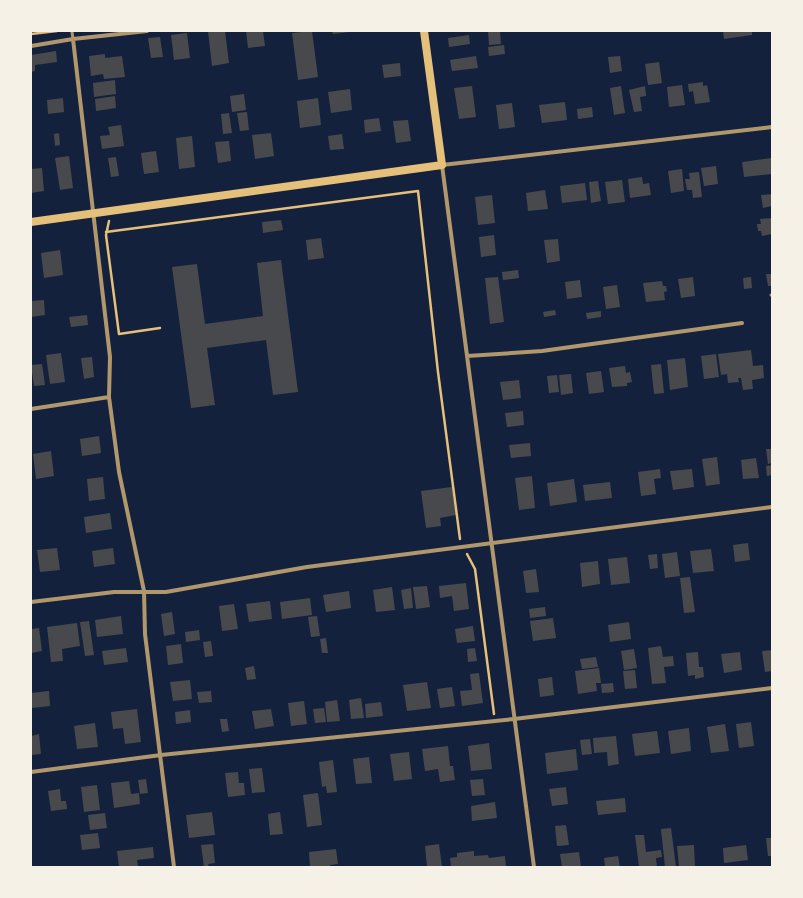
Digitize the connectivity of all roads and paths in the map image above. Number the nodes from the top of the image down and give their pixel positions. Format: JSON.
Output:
{"nodes":[{"id":1,"x":57,"y":31,"type":"edge"},
{"id":2,"x":147,"y":31,"type":"edge"},
{"id":3,"x":424,"y":31,"type":"edge"},
{"id":4,"x":72,"y":32,"type":"dead end"},
{"id":5,"x":31,"y":34,"type":"edge"},
{"id":6,"x":73,"y":39,"type":"junction"},
{"id":7,"x":31,"y":46,"type":"edge"},
{"id":8,"x":772,"y":127,"type":"edge"},
{"id":9,"x":442,"y":165,"type":"junction"},
{"id":10,"x":94,"y":212,"type":"junction"},
{"id":11,"x":31,"y":222,"type":"edge"},
{"id":12,"x":742,"y":323,"type":"dead end"},
{"id":13,"x":160,"y":328,"type":"dead end"},
{"id":14,"x":467,"y":356,"type":"junction"},
{"id":15,"x":109,"y":397,"type":"junction"},
{"id":16,"x":31,"y":409,"type":"edge"},
{"id":17,"x":772,"y":507,"type":"edge"},
{"id":18,"x":491,"y":542,"type":"junction"},
{"id":19,"x":463,"y":546,"type":"junction"},
{"id":20,"x":144,"y":591,"type":"junction"},
{"id":21,"x":31,"y":602,"type":"edge"},
{"id":22,"x":772,"y":688,"type":"edge"},
{"id":23,"x":514,"y":719,"type":"junction"},
{"id":24,"x":495,"y":721,"type":"junction"},
{"id":25,"x":161,"y":756,"type":"junction"},
{"id":26,"x":31,"y":772,"type":"edge"},
{"id":27,"x":174,"y":867,"type":"edge"},
{"id":28,"x":534,"y":867,"type":"edge"}],
"edges":[{"from":1,"to":5,"type":"path"},
{"from":2,"to":6,"type":"street"},
{"from":3,"to":9,"type":"main road"},
{"from":4,"to":6,"type":"lane"},
{"from":6,"to":7,"type":"street"},
{"from":6,"to":10,"type":"street"},
{"from":8,"to":9,"type":"street"},
{"from":9,"to":10,"type":"main road"},
{"from":9,"to":14,"type":"street"},
{"from":10,"to":11,"type":"main road"},
{"from":10,"to":15,"type":"street"},
{"from":12,"to":14,"type":"street"},
{"from":13,"to":19,"type":"path"},
{"from":14,"to":18,"type":"street"},
{"from":15,"to":16,"type":"street"},
{"from":15,"to":20,"type":"street"},
{"from":17,"to":18,"type":"street"},
{"from":18,"to":19,"type":"street"},
{"from":18,"to":23,"type":"street"},
{"from":19,"to":20,"type":"street"},
{"from":19,"to":24,"type":"path"},
{"from":20,"to":21,"type":"street"},
{"from":20,"to":25,"type":"street"},
{"from":22,"to":23,"type":"street"},
{"from":23,"to":24,"type":"street"},
{"from":23,"to":28,"type":"street"},
{"from":24,"to":25,"type":"street"},
{"from":25,"to":26,"type":"street"},
{"from":25,"to":27,"type":"street"}]}
